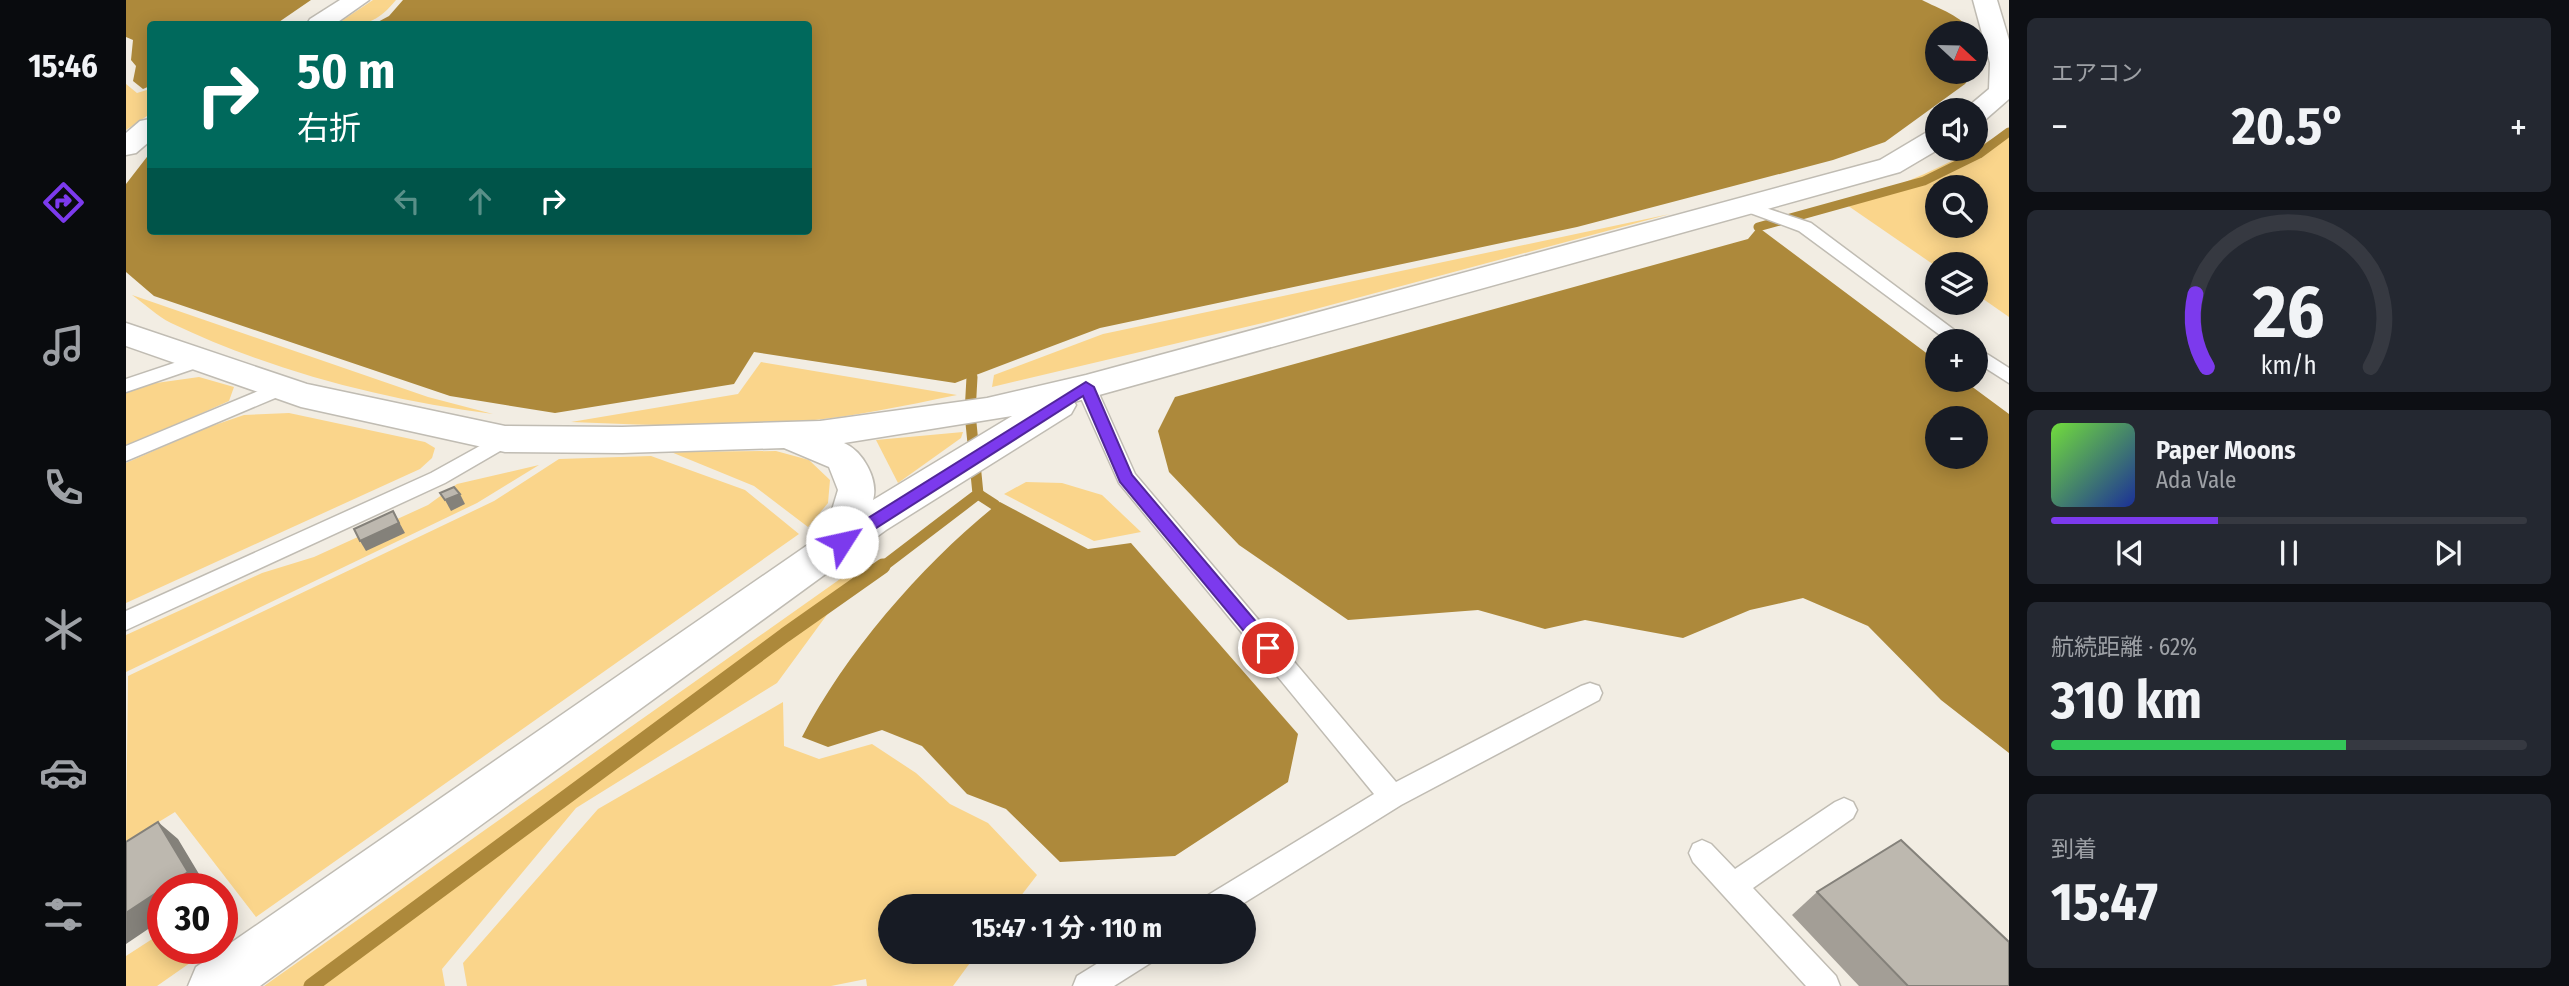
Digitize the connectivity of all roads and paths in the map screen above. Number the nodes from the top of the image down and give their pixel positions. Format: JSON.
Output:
{"nodes":[{"id":1,"x":357,"y":0,"type":"edge"},
{"id":2,"x":1985,"y":0,"type":"edge"},
{"id":3,"x":324,"y":21,"type":"edge"},
{"id":4,"x":2004,"y":47,"type":"edge"},
{"id":5,"x":2006,"y":92,"type":"edge"},
{"id":6,"x":1988,"y":105,"type":"edge"},
{"id":7,"x":147,"y":130,"type":"edge"},
{"id":8,"x":1925,"y":145,"type":"edge"},
{"id":9,"x":126,"y":147,"type":"edge"},
{"id":10,"x":1748,"y":207,"type":"junction"},
{"id":11,"x":1944,"y":329,"type":"edge"},
{"id":12,"x":126,"y":334,"type":"edge"},
{"id":13,"x":201,"y":360,"type":"junction"},
{"id":14,"x":1988,"y":362,"type":"edge"},
{"id":15,"x":2009,"y":377,"type":"edge"},
{"id":16,"x":126,"y":386,"type":"edge"},
{"id":17,"x":1086,"y":387,"type":"junction"},
{"id":18,"x":280,"y":388,"type":"junction"},
{"id":19,"x":790,"y":435,"type":"junction"},
{"id":20,"x":505,"y":439,"type":"junction"},
{"id":21,"x":126,"y":454,"type":"edge"},
{"id":22,"x":842,"y":542,"type":"junction"},
{"id":23,"x":126,"y":621,"type":"edge"},
{"id":24,"x":1590,"y":693,"type":"dead end"},
{"id":25,"x":1392,"y":797,"type":"junction"},
{"id":26,"x":1844,"y":810,"type":"dead end"},
{"id":27,"x":1702,"y":853,"type":"dead end"},
{"id":28,"x":1733,"y":886,"type":"junction"},
{"id":29,"x":1234,"y":894,"type":"edge"},
{"id":30,"x":1123,"y":964,"type":"edge"},
{"id":31,"x":215,"y":986,"type":"edge"},
{"id":32,"x":1087,"y":986,"type":"edge"},
{"id":33,"x":1826,"y":986,"type":"edge"}],
"edges":[{"from":1,"to":3,"type":"street"},
{"from":2,"to":4,"type":"street"},
{"from":4,"to":5,"type":"street"},
{"from":5,"to":6,"type":"street"},
{"from":7,"to":9,"type":"street"},
{"from":8,"to":10,"type":"street"},
{"from":10,"to":11,"type":"lane"},
{"from":10,"to":17,"type":"street"},
{"from":12,"to":13,"type":"street"},
{"from":13,"to":16,"type":"lane"},
{"from":13,"to":18,"type":"street"},
{"from":14,"to":15,"type":"lane"},
{"from":17,"to":19,"type":"street"},
{"from":17,"to":22,"type":"street"},
{"from":17,"to":25,"type":"lane"},
{"from":18,"to":20,"type":"street"},
{"from":18,"to":21,"type":"lane"},
{"from":19,"to":20,"type":"street"},
{"from":19,"to":22,"type":"street"},
{"from":20,"to":23,"type":"lane"},
{"from":22,"to":31,"type":"street"},
{"from":24,"to":25,"type":"lane"},
{"from":25,"to":29,"type":"lane"},
{"from":26,"to":28,"type":"lane"},
{"from":27,"to":28,"type":"lane"},
{"from":28,"to":33,"type":"lane"},
{"from":30,"to":32,"type":"lane"}]}
